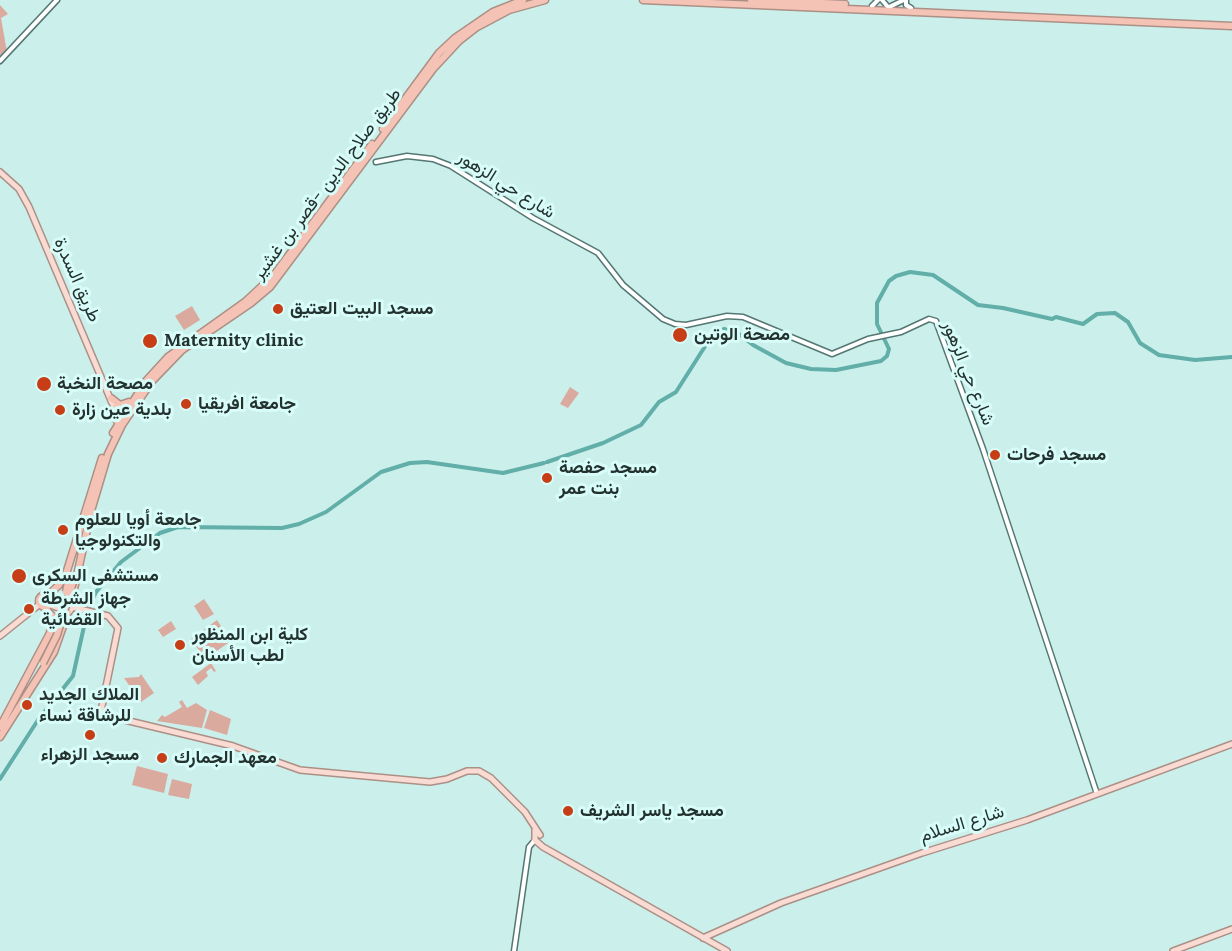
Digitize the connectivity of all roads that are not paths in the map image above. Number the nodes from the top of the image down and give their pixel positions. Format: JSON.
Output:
{"nodes":[{"id":1,"x":57,"y":0,"type":"edge"},
{"id":2,"x":523,"y":0,"type":"edge"},
{"id":3,"x":545,"y":0,"type":"edge"},
{"id":4,"x":643,"y":0,"type":"edge"},
{"id":5,"x":751,"y":0,"type":"edge"},
{"id":6,"x":880,"y":0,"type":"edge"},
{"id":7,"x":905,"y":0,"type":"edge"},
{"id":8,"x":702,"y":1,"type":"edge"},
{"id":9,"x":715,"y":1,"type":"edge"},
{"id":10,"x":872,"y":6,"type":"junction"},
{"id":11,"x":888,"y":7,"type":"junction"},
{"id":12,"x":911,"y":8,"type":"junction"},
{"id":13,"x":1232,"y":24,"type":"edge"},
{"id":14,"x":0,"y":61,"type":"edge"},
{"id":15,"x":376,"y":162,"type":"dead end"},
{"id":16,"x":0,"y":172,"type":"edge"},
{"id":17,"x":308,"y":234,"type":"junction"},
{"id":18,"x":111,"y":398,"type":"junction"},
{"id":19,"x":134,"y":398,"type":"junction"},
{"id":20,"x":115,"y":408,"type":"junction"},
{"id":21,"x":124,"y":417,"type":"junction"},
{"id":22,"x":116,"y":428,"type":"junction"},
{"id":23,"x":88,"y":511,"type":"junction"},
{"id":24,"x":47,"y":602,"type":"junction"},
{"id":25,"x":67,"y":606,"type":"junction"},
{"id":26,"x":0,"y":636,"type":"edge"},
{"id":27,"x":16,"y":705,"type":"junction"},
{"id":28,"x":0,"y":727,"type":"edge"},
{"id":29,"x":0,"y":737,"type":"edge"},
{"id":30,"x":1232,"y":744,"type":"edge"},
{"id":31,"x":1096,"y":794,"type":"junction"},
{"id":32,"x":538,"y":839,"type":"junction"},
{"id":33,"x":1232,"y":929,"type":"edge"},
{"id":34,"x":703,"y":938,"type":"junction"},
{"id":35,"x":514,"y":951,"type":"edge"},
{"id":36,"x":727,"y":951,"type":"edge"},
{"id":37,"x":1173,"y":951,"type":"edge"}],
"edges":[{"from":1,"to":14,"type":"street"},
{"from":2,"to":17,"type":"highway"},
{"from":3,"to":17,"type":"highway","name":"طريق صلاح الدين -قصر بن غشير"},
{"from":4,"to":8,"type":"highway"},
{"from":5,"to":10,"type":"highway"},
{"from":6,"to":10,"type":"street"},
{"from":6,"to":11,"type":"street"},
{"from":7,"to":11,"type":"street"},
{"from":7,"to":12,"type":"street"},
{"from":8,"to":9,"type":"highway"},
{"from":9,"to":13,"type":"highway"},
{"from":10,"to":11,"type":"highway"},
{"from":11,"to":12,"type":"highway"},
{"from":12,"to":13,"type":"highway"},
{"from":15,"to":31,"type":"street","name":"شارع حي الزهور"},
{"from":16,"to":18,"type":"main road","name":"طريق السدرة"},
{"from":17,"to":19,"type":"highway"},
{"from":17,"to":21,"type":"highway","name":"طريق صلاح الدين -قصر بن غشير"},
{"from":18,"to":19,"type":"highway"},
{"from":18,"to":20,"type":"main road","name":"طريق السدرة"},
{"from":18,"to":21,"type":"main road"},
{"from":19,"to":21,"type":"highway"},
{"from":20,"to":21,"type":"main road","name":"طريق السدرة"},
{"from":20,"to":22,"type":"highway"},
{"from":21,"to":22,"type":"highway"},
{"from":21,"to":23,"type":"highway","name":"طريق صلاح الدين -قصر بن غشير"},
{"from":22,"to":23,"type":"highway"},
{"from":23,"to":24,"type":"highway"},
{"from":23,"to":25,"type":"highway","name":"طريق صلاح الدين -قصر بن غشير"},
{"from":23,"to":27,"type":"highway","bridge":true},
{"from":24,"to":25,"type":"main road"},
{"from":24,"to":26,"type":"main road"},
{"from":24,"to":27,"type":"highway"},
{"from":25,"to":27,"type":"highway","name":"طريق صلاح الدين -قصر بن غشير"},
{"from":25,"to":32,"type":"main road"},
{"from":27,"to":28,"type":"highway"},
{"from":27,"to":29,"type":"highway","name":"طريق صلاح الدين -قصر بن غشير"},
{"from":30,"to":31,"type":"main road","name":"شارع السلام"},
{"from":31,"to":34,"type":"main road","name":"شارع السلام"},
{"from":32,"to":34,"type":"main road"},
{"from":32,"to":35,"type":"street"},
{"from":33,"to":37,"type":"main road"},
{"from":34,"to":36,"type":"main road"}]}
